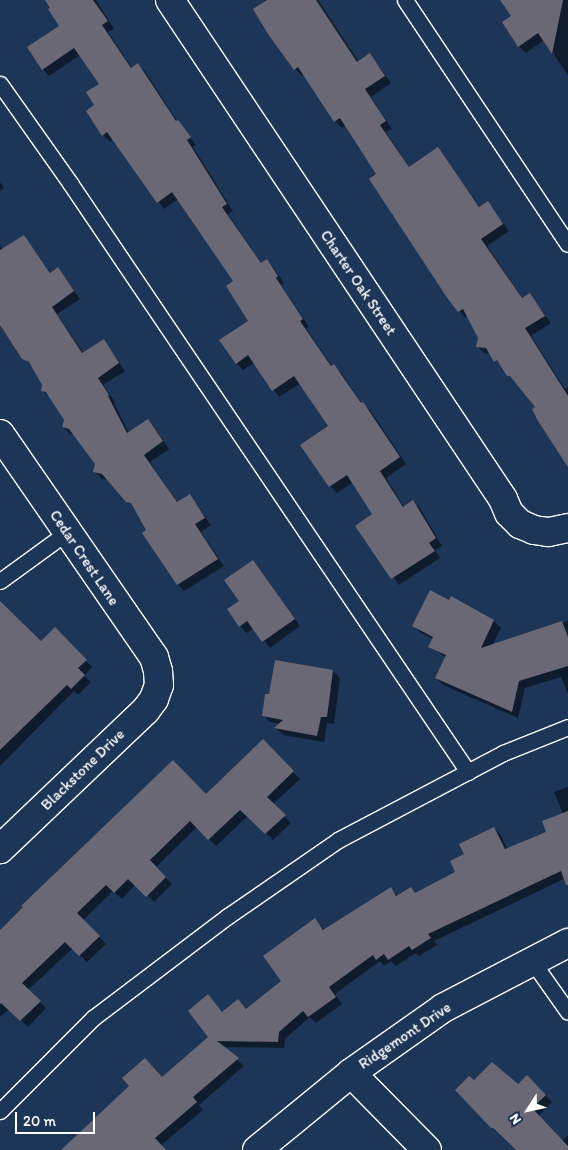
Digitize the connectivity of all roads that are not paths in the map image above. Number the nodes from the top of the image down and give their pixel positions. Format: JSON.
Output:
{"nodes":[{"id":1,"x":170,"y":0,"type":"edge"},
{"id":2,"x":405,"y":0,"type":"edge"},
{"id":3,"x":0,"y":84,"type":"edge"},
{"id":4,"x":568,"y":244,"type":"edge"},
{"id":5,"x":0,"y":434,"type":"edge"},
{"id":6,"x":568,"y":528,"type":"edge"},
{"id":7,"x":66,"y":533,"type":"junction"},
{"id":8,"x":0,"y":581,"type":"edge"},
{"id":9,"x":158,"y":685,"type":"joint"},
{"id":10,"x":568,"y":726,"type":"edge"},
{"id":11,"x":468,"y":772,"type":"junction"},
{"id":12,"x":0,"y":849,"type":"edge"},
{"id":13,"x":568,"y":943,"type":"edge"},
{"id":14,"x":532,"y":961,"type":"junction"},
{"id":15,"x":568,"y":1012,"type":"edge"},
{"id":16,"x":352,"y":1073,"type":"junction"},
{"id":17,"x":0,"y":1111,"type":"edge"},
{"id":18,"x":257,"y":1150,"type":"edge"},
{"id":19,"x":427,"y":1150,"type":"edge"}],
"edges":[{"from":1,"to":6,"type":"street","name":"Charter Oak Street"},
{"from":2,"to":4,"type":"lane"},
{"from":3,"to":11,"type":"lane"},
{"from":5,"to":7,"type":"street","name":"Cedar Crest Lane"},
{"from":7,"to":8,"type":"lane"},
{"from":7,"to":9,"type":"street","name":"Cedar Crest Lane"},
{"from":9,"to":12,"type":"street","name":"Blackstone Drive"},
{"from":10,"to":11,"type":"lane"},
{"from":11,"to":17,"type":"lane"},
{"from":13,"to":14,"type":"street","name":"Ridgemont Drive"},
{"from":14,"to":15,"type":"lane"},
{"from":14,"to":16,"type":"street","name":"Ridgemont Drive"},
{"from":16,"to":18,"type":"street","name":"Ridgemont Drive"},
{"from":16,"to":19,"type":"street"}]}
